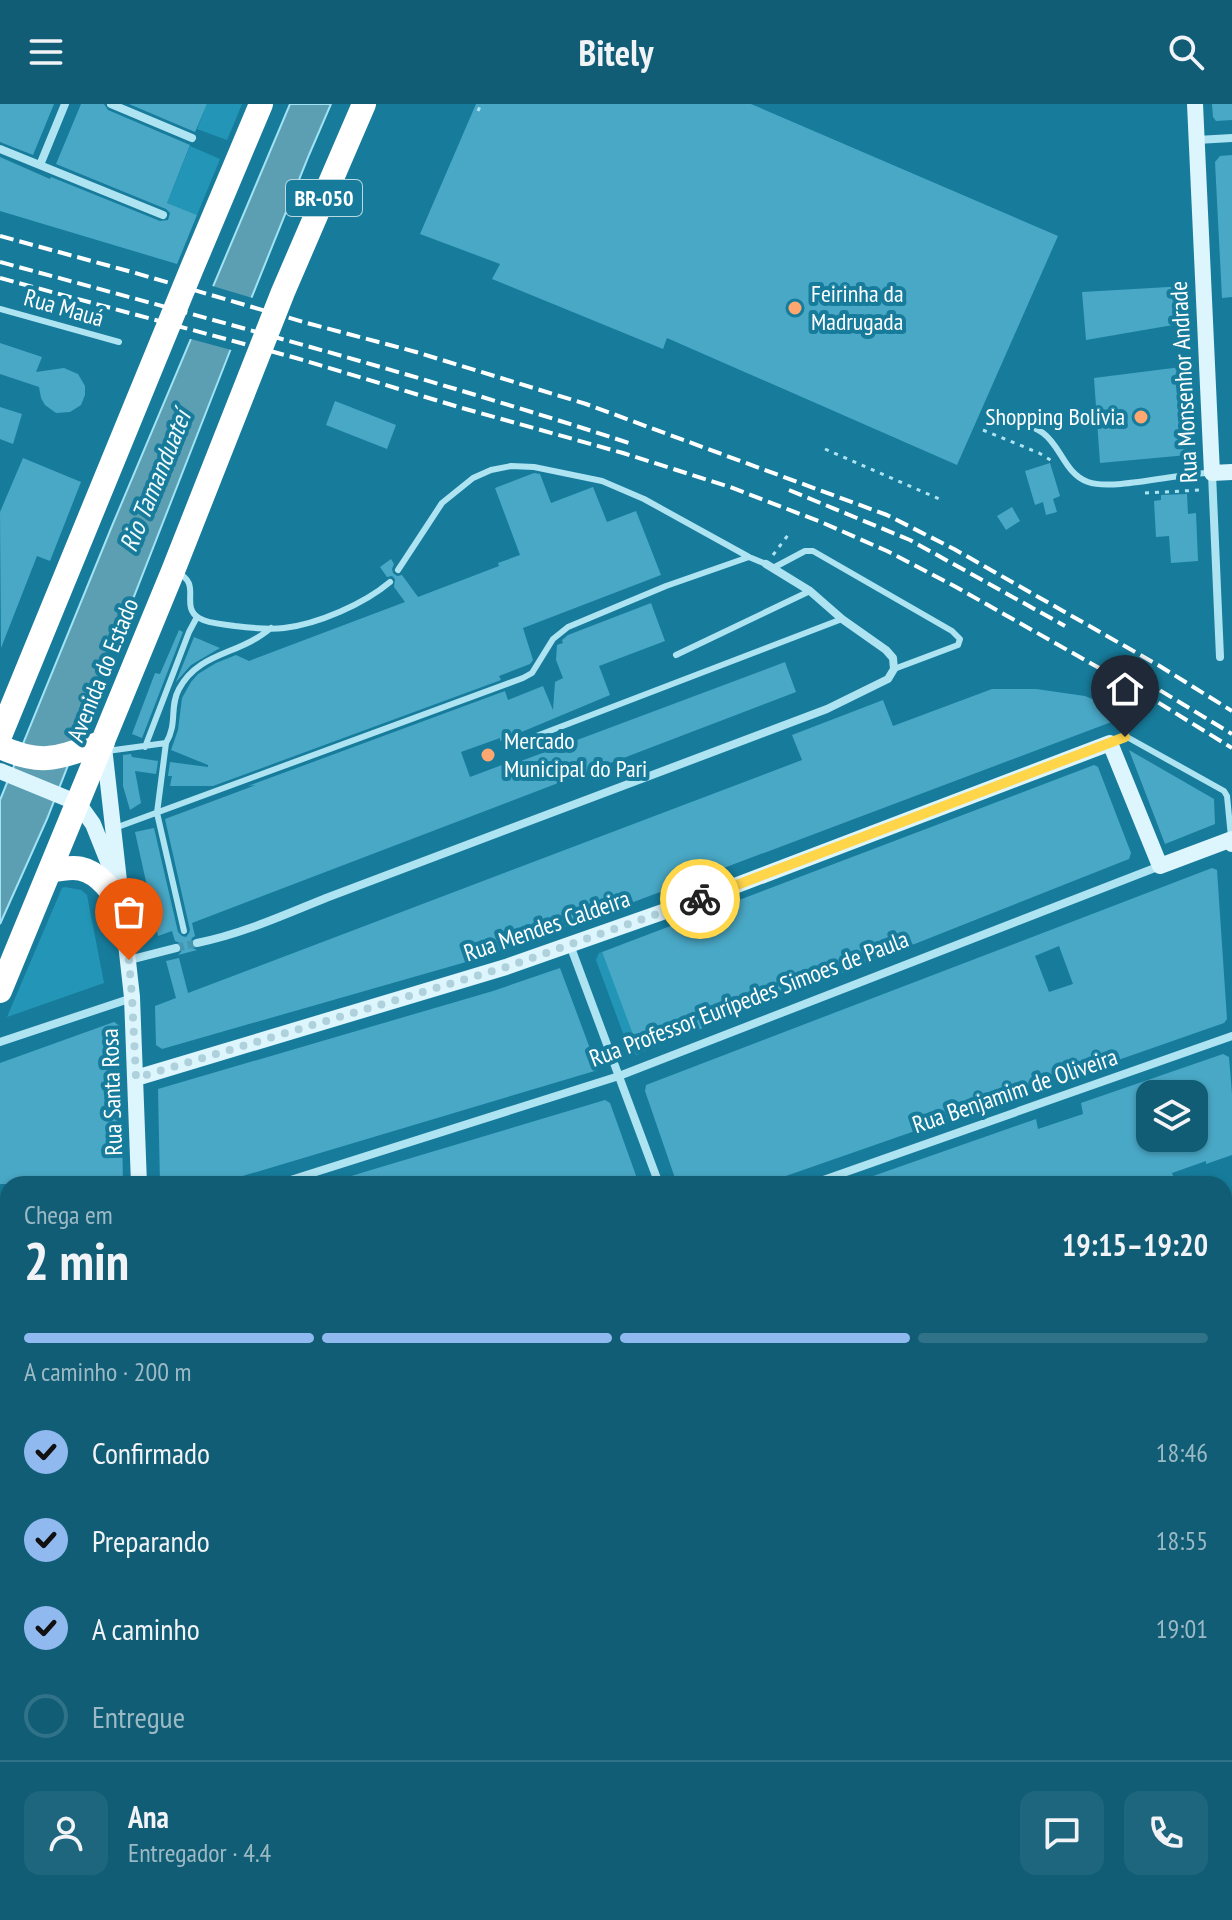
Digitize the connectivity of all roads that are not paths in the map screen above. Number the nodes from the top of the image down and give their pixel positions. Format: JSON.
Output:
{"nodes":[{"id":1,"x":65,"y":104,"type":"edge"},
{"id":2,"x":111,"y":104,"type":"edge"},
{"id":3,"x":261,"y":104,"type":"edge"},
{"id":4,"x":364,"y":104,"type":"edge"},
{"id":5,"x":1195,"y":104,"type":"edge"},
{"id":6,"x":192,"y":138,"type":"dead end"},
{"id":7,"x":1232,"y":138,"type":"edge"},
{"id":8,"x":1197,"y":140,"type":"junction"},
{"id":9,"x":0,"y":149,"type":"edge"},
{"id":10,"x":40,"y":165,"type":"junction"},
{"id":11,"x":163,"y":215,"type":"dead end"},
{"id":12,"x":0,"y":309,"type":"edge"},
{"id":13,"x":119,"y":342,"type":"dead end"},
{"id":14,"x":998,"y":413,"type":"dead end"},
{"id":15,"x":1232,"y":472,"type":"edge"},
{"id":16,"x":1212,"y":473,"type":"junction"},
{"id":17,"x":749,"y":557,"type":"junction"},
{"id":18,"x":770,"y":566,"type":"junction"},
{"id":19,"x":398,"y":570,"type":"dead end"},
{"id":20,"x":173,"y":571,"type":"junction"},
{"id":21,"x":390,"y":582,"type":"dead end"},
{"id":22,"x":810,"y":591,"type":"junction"},
{"id":23,"x":197,"y":617,"type":"junction"},
{"id":24,"x":842,"y":619,"type":"junction"},
{"id":25,"x":271,"y":628,"type":"junction"},
{"id":26,"x":676,"y":655,"type":"dead end"},
{"id":27,"x":1220,"y":657,"type":"dead end"},
{"id":28,"x":894,"y":669,"type":"junction"},
{"id":29,"x":526,"y":740,"type":"dead end"},
{"id":30,"x":166,"y":743,"type":"junction"},
{"id":31,"x":1110,"y":743,"type":"junction"},
{"id":32,"x":98,"y":747,"type":"junction"},
{"id":33,"x":145,"y":747,"type":"junction"},
{"id":34,"x":2,"y":751,"type":"edge"},
{"id":35,"x":72,"y":800,"type":"junction"},
{"id":36,"x":157,"y":813,"type":"junction"},
{"id":37,"x":112,"y":830,"type":"junction"},
{"id":38,"x":1232,"y":841,"type":"edge"},
{"id":39,"x":1160,"y":866,"type":"junction"},
{"id":40,"x":50,"y":871,"type":"junction"},
{"id":41,"x":120,"y":900,"type":"junction"},
{"id":42,"x":184,"y":931,"type":"dead end"},
{"id":43,"x":197,"y":943,"type":"tunnel mouth"},
{"id":44,"x":570,"y":945,"type":"junction"},
{"id":45,"x":176,"y":948,"type":"tunnel mouth"},
{"id":46,"x":129,"y":960,"type":"junction"},
{"id":47,"x":0,"y":991,"type":"edge"},
{"id":48,"x":132,"y":997,"type":"junction"},
{"id":49,"x":1232,"y":1036,"type":"edge"},
{"id":50,"x":0,"y":1042,"type":"edge"},
{"id":51,"x":619,"y":1076,"type":"junction"},
{"id":52,"x":136,"y":1078,"type":"junction"},
{"id":53,"x":139,"y":1176,"type":"edge"},
{"id":54,"x":303,"y":1176,"type":"edge"},
{"id":55,"x":656,"y":1176,"type":"edge"},
{"id":56,"x":835,"y":1176,"type":"edge"}],
"edges":[{"from":1,"to":10,"type":"street"},
{"from":2,"to":6,"type":"street"},
{"from":3,"to":34,"type":"highway"},
{"from":4,"to":20,"type":"highway","name":"Avenida do Estado","number":"BR-050"},
{"from":5,"to":8,"type":"street","name":"Rua Monsenhor Andrade"},
{"from":7,"to":8,"type":"street"},
{"from":8,"to":16,"type":"street","name":"Rua Monsenhor Andrade"},
{"from":9,"to":10,"type":"street"},
{"from":10,"to":11,"type":"street"},
{"from":12,"to":13,"type":"lane","name":"Rua Mauá"},
{"from":14,"to":16,"type":"lane"},
{"from":15,"to":16,"type":"street"},
{"from":16,"to":27,"type":"street","name":"Rua Monsenhor Andrade"},
{"from":17,"to":18,"type":"lane"},
{"from":17,"to":19,"type":"lane"},
{"from":17,"to":36,"type":"lane"},
{"from":18,"to":22,"type":"street"},
{"from":18,"to":28,"type":"lane"},
{"from":20,"to":23,"type":"lane"},
{"from":20,"to":32,"type":"highway","name":"Avenida do Estado","number":"BR-050"},
{"from":21,"to":25,"type":"lane"},
{"from":22,"to":24,"type":"street"},
{"from":22,"to":26,"type":"lane"},
{"from":23,"to":25,"type":"lane"},
{"from":23,"to":33,"type":"lane"},
{"from":24,"to":28,"type":"street"},
{"from":24,"to":29,"type":"lane"},
{"from":25,"to":30,"type":"lane"},
{"from":28,"to":43,"type":"street"},
{"from":30,"to":33,"type":"lane"},
{"from":30,"to":36,"type":"lane"},
{"from":31,"to":38,"type":"lane","name":"Rua Mendes Caldeira"},
{"from":31,"to":39,"type":"street"},
{"from":31,"to":44,"type":"street","name":"Rua Mendes Caldeira"},
{"from":32,"to":33,"type":"lane"},
{"from":32,"to":34,"type":"highway"},
{"from":32,"to":35,"type":"highway","name":"Avenida do Estado","number":"BR-050"},
{"from":32,"to":37,"type":"street"},
{"from":34,"to":35,"type":"street"},
{"from":35,"to":40,"type":"highway","name":"Avenida do Estado","number":"BR-050"},
{"from":35,"to":41,"type":"street"},
{"from":36,"to":37,"type":"lane"},
{"from":36,"to":42,"type":"lane"},
{"from":37,"to":41,"type":"street"},
{"from":38,"to":39,"type":"street","name":"Rua Professor Eurípedes Simoes de Paula"},
{"from":39,"to":51,"type":"street","name":"Rua Professor Eurípedes Simoes de Paula"},
{"from":40,"to":41,"type":"highway"},
{"from":40,"to":47,"type":"highway","name":"Avenida do Estado","number":"BR-050"},
{"from":41,"to":46,"type":"street","name":"Rua Santa Rosa"},
{"from":44,"to":51,"type":"street"},
{"from":44,"to":52,"type":"street","name":"Rua Mendes Caldeira"},
{"from":45,"to":46,"type":"street"},
{"from":46,"to":48,"type":"street","name":"Rua Santa Rosa"},
{"from":48,"to":50,"type":"street"},
{"from":48,"to":52,"type":"street","name":"Rua Santa Rosa"},
{"from":49,"to":56,"type":"street","name":"Rua Benjamim de Oliveira"},
{"from":51,"to":54,"type":"street","name":"Rua Professor Eurípedes Simoes de Paula"},
{"from":51,"to":55,"type":"street"},
{"from":52,"to":53,"type":"street","name":"Rua Santa Rosa"}]}
